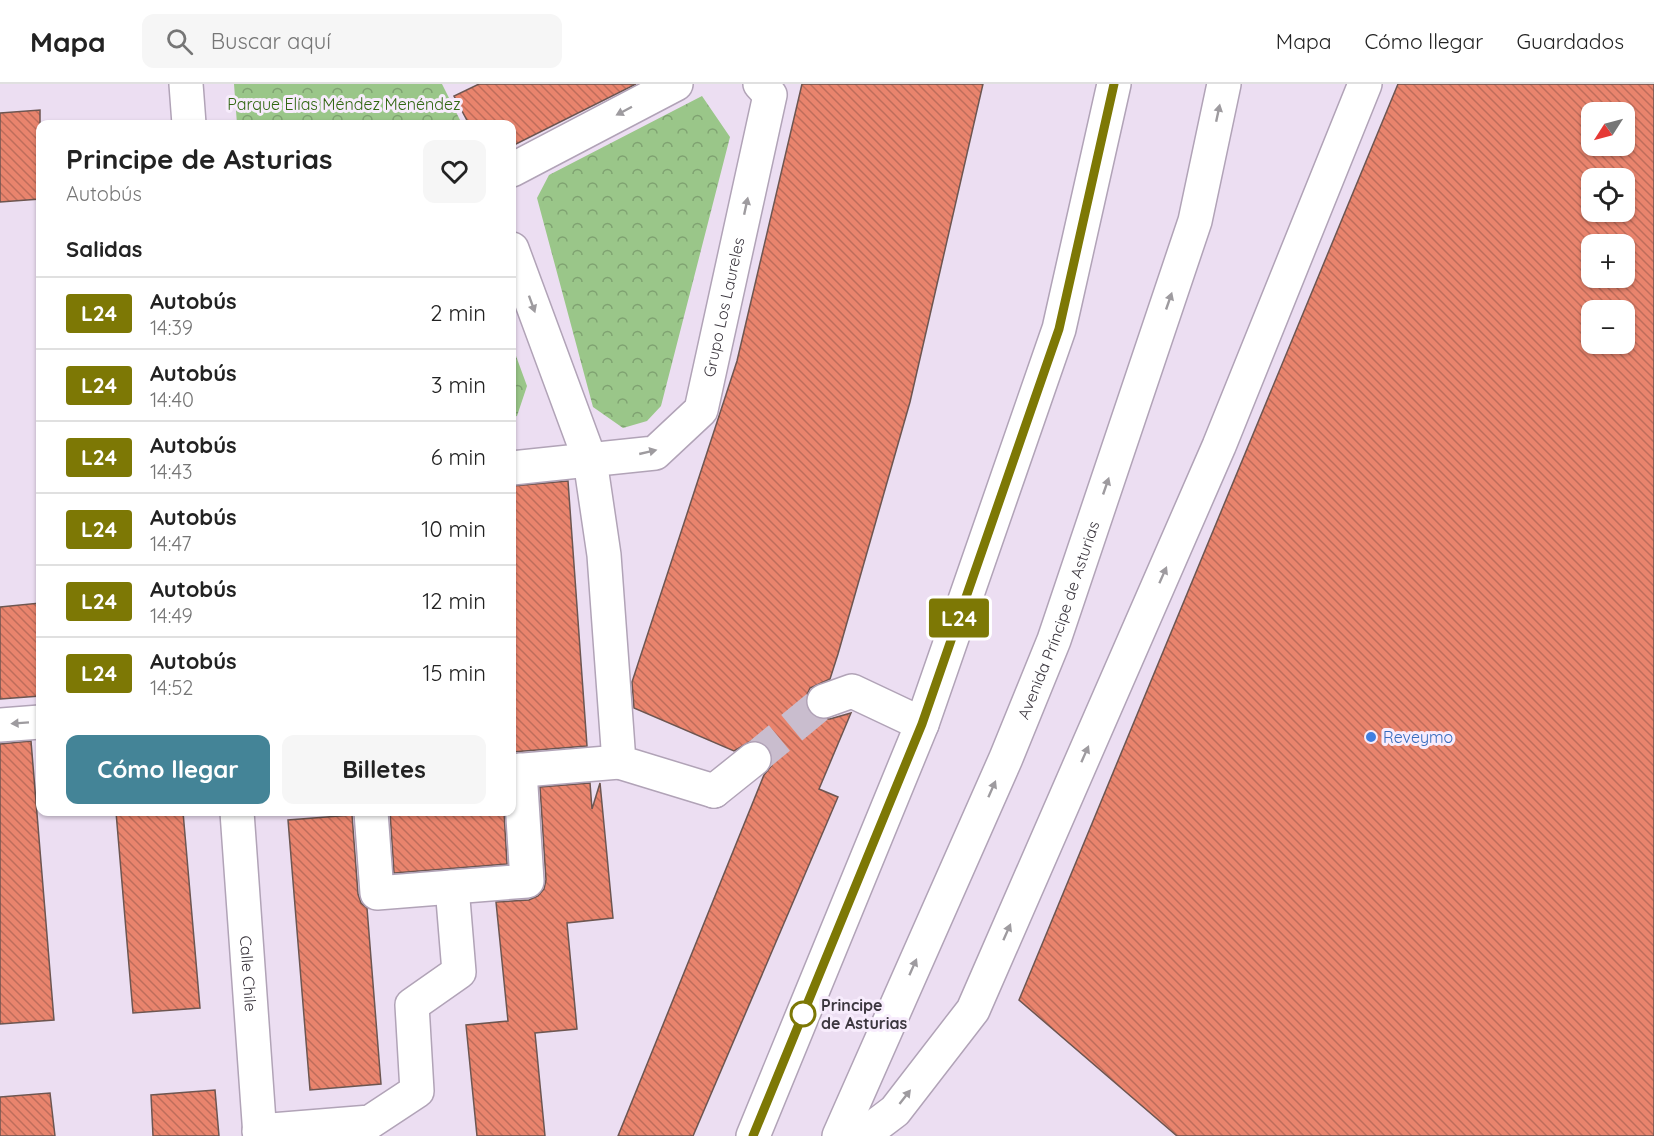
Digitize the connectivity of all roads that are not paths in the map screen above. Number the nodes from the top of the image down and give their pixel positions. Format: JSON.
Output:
{"nodes":[{"id":1,"x":186,"y":84,"type":"edge"},
{"id":2,"x":676,"y":84,"type":"edge"},
{"id":3,"x":760,"y":84,"type":"edge"},
{"id":4,"x":1114,"y":84,"type":"edge"},
{"id":5,"x":1224,"y":84,"type":"edge"},
{"id":6,"x":1365,"y":84,"type":"edge"},
{"id":7,"x":189,"y":120,"type":"edge"},
{"id":8,"x":516,"y":168,"type":"edge"},
{"id":9,"x":516,"y":260,"type":"edge"},
{"id":10,"x":590,"y":460,"type":"junction"},
{"id":11,"x":516,"y":468,"type":"edge"},
{"id":12,"x":824,"y":700,"type":"tunnel mouth"},
{"id":13,"x":36,"y":722,"type":"edge"},
{"id":14,"x":922,"y":724,"type":"junction"},
{"id":15,"x":0,"y":725,"type":"edge"},
{"id":16,"x":754,"y":759,"type":"tunnel mouth"},
{"id":17,"x":619,"y":762,"type":"junction"},
{"id":18,"x":516,"y":770,"type":"edge"},
{"id":19,"x":237,"y":816,"type":"edge"},
{"id":20,"x":371,"y":816,"type":"edge"},
{"id":21,"x":452,"y":887,"type":"junction"},
{"id":22,"x":260,"y":1134,"type":"edge"},
{"id":23,"x":753,"y":1136,"type":"edge"},
{"id":24,"x":839,"y":1136,"type":"edge"},
{"id":25,"x":862,"y":1136,"type":"edge"}],
"edges":[{"from":1,"to":7,"type":"main road"},
{"from":2,"to":8,"type":"main road","one_way":true},
{"from":10,"to":3,"type":"main road","name":"Grupo Los Laureles","one_way":true},
{"from":4,"to":14,"type":"main road"},
{"from":24,"to":5,"type":"main road","name":"Avenida Príncipe de Asturias","one_way":true},
{"from":25,"to":6,"type":"main road","one_way":true},
{"from":9,"to":10,"type":"main road","one_way":true},
{"from":10,"to":11,"type":"main road","name":"Grupo Los Laureles"},
{"from":10,"to":17,"type":"main road"},
{"from":12,"to":14,"type":"main road"},
{"from":13,"to":15,"type":"main road","one_way":true},
{"from":14,"to":23,"type":"main road"},
{"from":16,"to":17,"type":"main road"},
{"from":17,"to":18,"type":"main road"},
{"from":18,"to":21,"type":"main road"},
{"from":19,"to":22,"type":"main road","name":"Calle Chile"},
{"from":20,"to":21,"type":"main road"},
{"from":21,"to":22,"type":"main road"}]}
